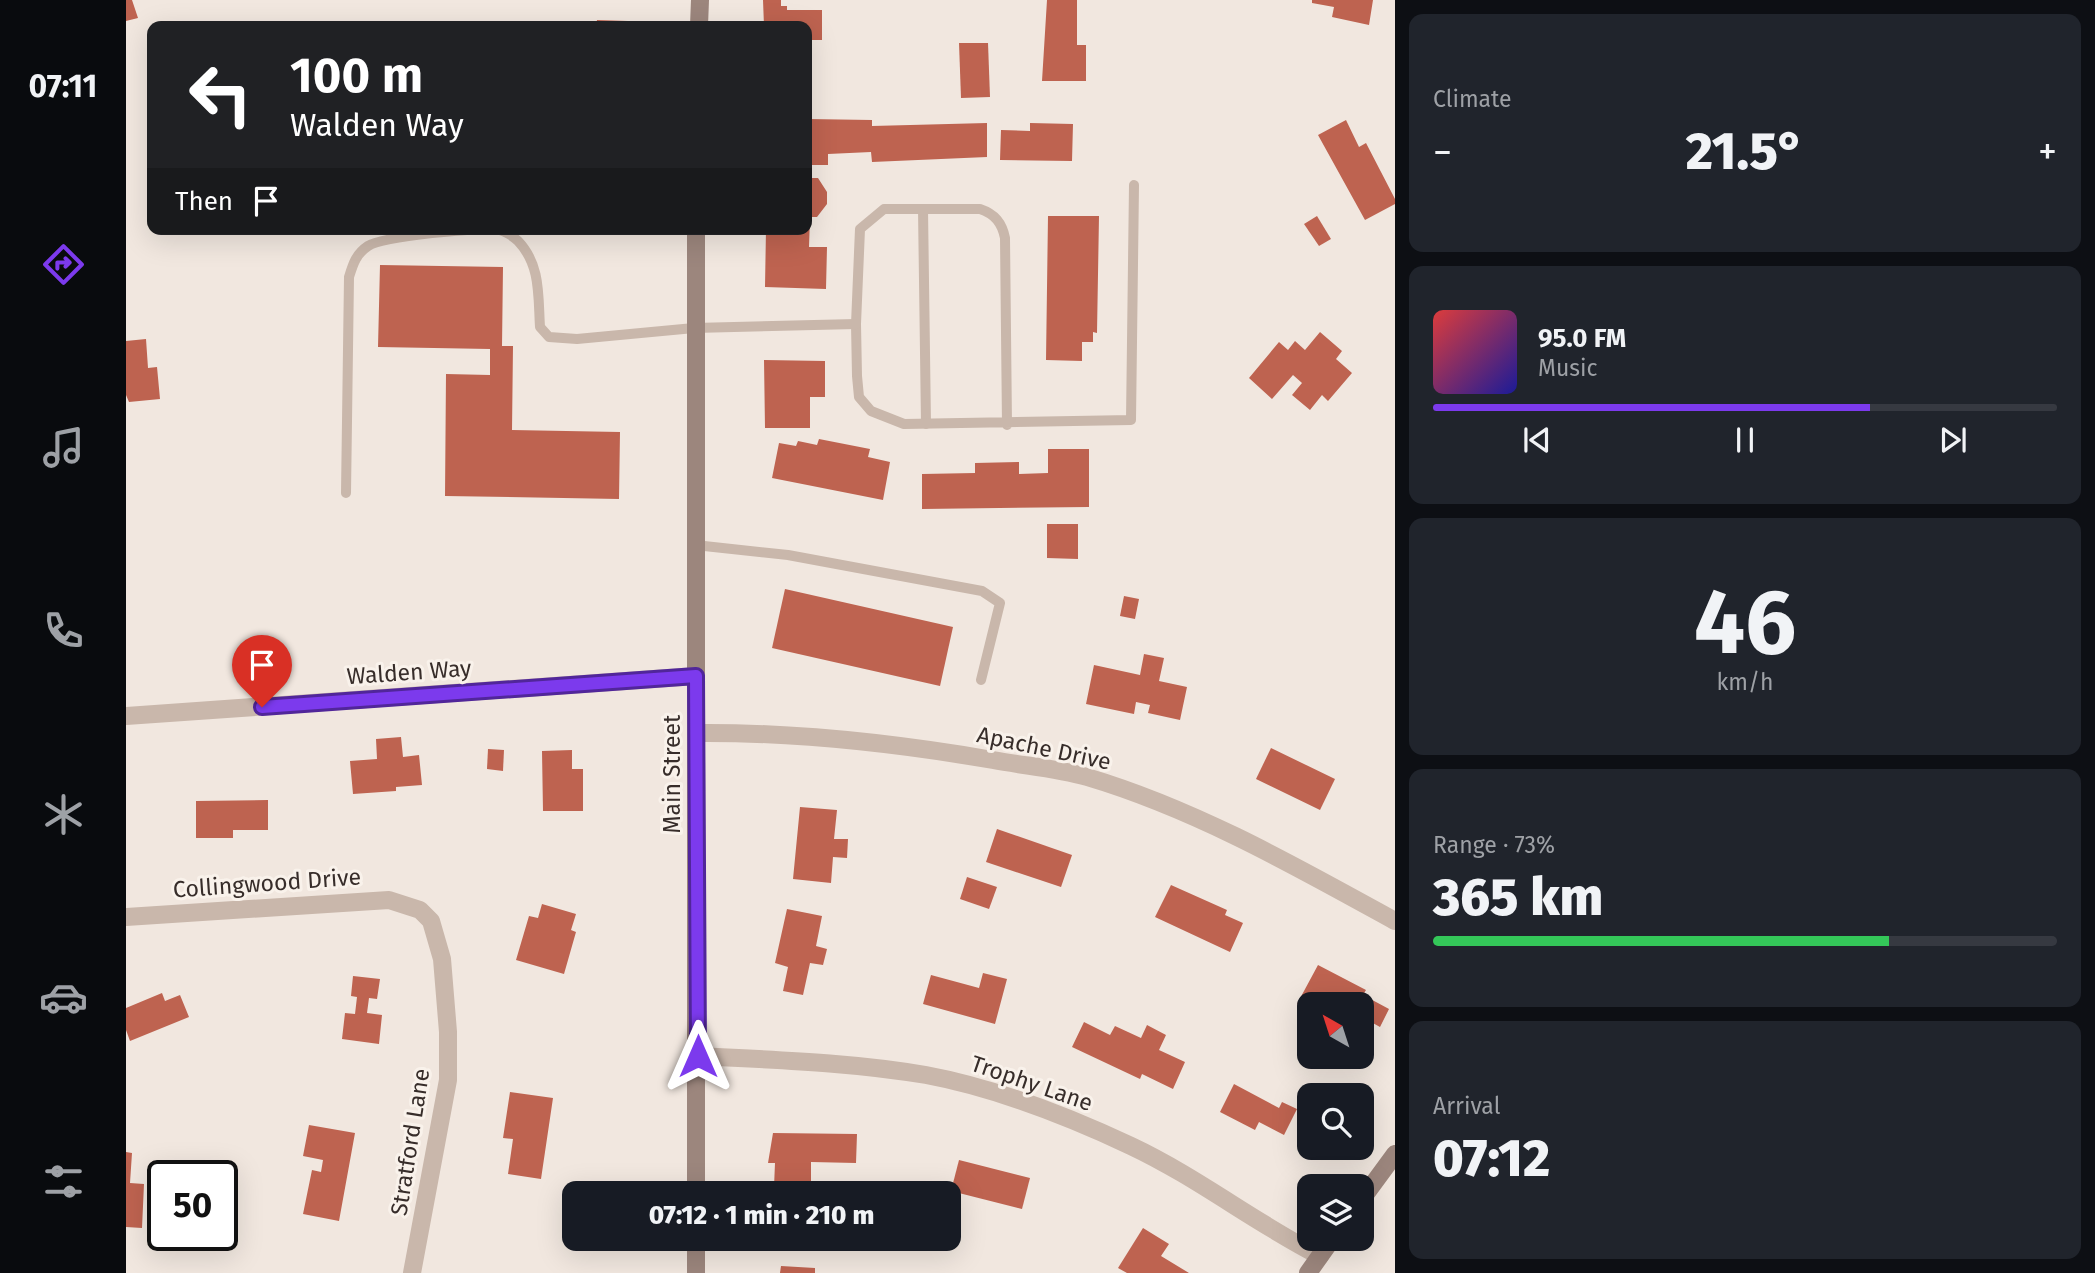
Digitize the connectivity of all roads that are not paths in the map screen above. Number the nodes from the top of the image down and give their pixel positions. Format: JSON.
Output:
{"nodes":[{"id":1,"x":699,"y":0,"type":"edge"},
{"id":2,"x":699,"y":21,"type":"edge"},
{"id":3,"x":1133,"y":185,"type":"dead end"},
{"id":4,"x":923,"y":209,"type":"junction"},
{"id":5,"x":425,"y":235,"type":"edge"},
{"id":6,"x":509,"y":235,"type":"edge"},
{"id":7,"x":696,"y":235,"type":"edge"},
{"id":8,"x":856,"y":324,"type":"junction"},
{"id":9,"x":695,"y":328,"type":"junction"},
{"id":10,"x":926,"y":424,"type":"junction"},
{"id":11,"x":1007,"y":425,"type":"junction"},
{"id":12,"x":346,"y":493,"type":"dead end"},
{"id":13,"x":695,"y":545,"type":"junction"},
{"id":14,"x":696,"y":676,"type":"junction"},
{"id":15,"x":981,"y":680,"type":"dead end"},
{"id":16,"x":126,"y":716,"type":"edge"},
{"id":17,"x":696,"y":733,"type":"junction"},
{"id":18,"x":410,"y":905,"type":"joint"},
{"id":19,"x":126,"y":917,"type":"edge"},
{"id":20,"x":1395,"y":921,"type":"edge"},
{"id":21,"x":698,"y":1056,"type":"junction"},
{"id":22,"x":1395,"y":1154,"type":"edge"},
{"id":23,"x":696,"y":1181,"type":"edge"},
{"id":24,"x":1374,"y":1183,"type":"edge"},
{"id":25,"x":696,"y":1251,"type":"edge"},
{"id":26,"x":1324,"y":1251,"type":"edge"},
{"id":27,"x":1320,"y":1256,"type":"junction"},
{"id":28,"x":412,"y":1273,"type":"edge"},
{"id":29,"x":696,"y":1273,"type":"edge"},
{"id":30,"x":1308,"y":1273,"type":"edge"}],
"edges":[{"from":1,"to":2,"type":"main road"},
{"from":3,"to":11,"type":"lane"},
{"from":4,"to":8,"type":"lane"},
{"from":4,"to":10,"type":"lane"},
{"from":4,"to":11,"type":"lane"},
{"from":5,"to":12,"type":"lane"},
{"from":6,"to":9,"type":"lane"},
{"from":7,"to":9,"type":"main road","name":"Main Street"},
{"from":8,"to":9,"type":"lane"},
{"from":8,"to":10,"type":"lane"},
{"from":9,"to":13,"type":"main road","name":"Main Street"},
{"from":10,"to":11,"type":"lane"},
{"from":13,"to":14,"type":"main road","name":"Main Street"},
{"from":13,"to":15,"type":"lane"},
{"from":14,"to":16,"type":"street","name":"Walden Way"},
{"from":14,"to":17,"type":"main road","name":"Main Street"},
{"from":17,"to":20,"type":"street","name":"Apache Drive"},
{"from":17,"to":21,"type":"main road","name":"Main Street"},
{"from":18,"to":19,"type":"street","name":"Collingwood Drive"},
{"from":18,"to":28,"type":"street","name":"Stratford Lane"},
{"from":21,"to":23,"type":"main road","name":"Main Street"},
{"from":21,"to":27,"type":"street","name":"Trophy Lane"},
{"from":22,"to":24,"type":"main road"},
{"from":25,"to":29,"type":"main road"},
{"from":26,"to":27,"type":"main road"},
{"from":27,"to":30,"type":"main road"}]}
